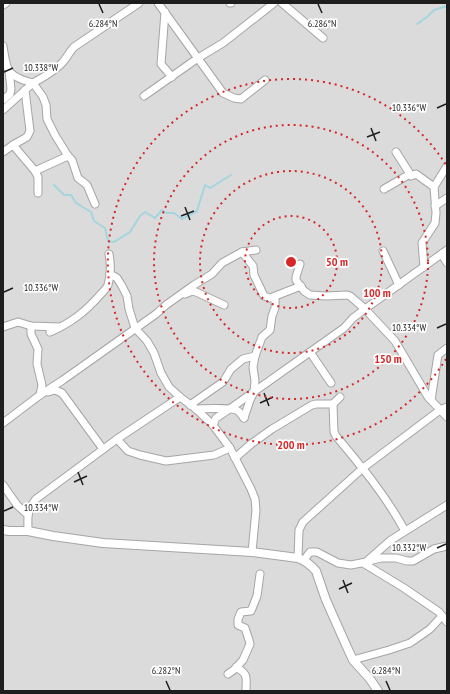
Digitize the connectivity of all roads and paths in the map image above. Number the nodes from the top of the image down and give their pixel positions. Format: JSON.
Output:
{"nodes":[{"id":1,"x":6,"y":3,"type":"edge"},
{"id":2,"x":139,"y":3,"type":"edge"},
{"id":3,"x":158,"y":3,"type":"edge"},
{"id":4,"x":274,"y":3,"type":"edge"},
{"id":5,"x":282,"y":3,"type":"edge"},
{"id":6,"x":3,"y":5,"type":"edge"},
{"id":7,"x":165,"y":12,"type":"junction"},
{"id":8,"x":323,"y":38,"type":"dead end"},
{"id":9,"x":3,"y":46,"type":"edge"},
{"id":10,"x":198,"y":58,"type":"junction"},
{"id":11,"x":9,"y":71,"type":"junction"},
{"id":12,"x":172,"y":77,"type":"junction"},
{"id":13,"x":265,"y":80,"type":"dead end"},
{"id":14,"x":33,"y":83,"type":"junction"},
{"id":15,"x":25,"y":90,"type":"junction"},
{"id":16,"x":144,"y":96,"type":"dead end"},
{"id":17,"x":3,"y":100,"type":"edge"},
{"id":18,"x":3,"y":110,"type":"edge"},
{"id":19,"x":13,"y":145,"type":"junction"},
{"id":20,"x":3,"y":152,"type":"edge"},
{"id":21,"x":396,"y":152,"type":"dead end"},
{"id":22,"x":68,"y":156,"type":"junction"},
{"id":23,"x":447,"y":166,"type":"edge"},
{"id":24,"x":35,"y":171,"type":"junction"},
{"id":25,"x":410,"y":174,"type":"junction"},
{"id":26,"x":434,"y":187,"type":"junction"},
{"id":27,"x":384,"y":189,"type":"dead end"},
{"id":28,"x":38,"y":193,"type":"dead end"},
{"id":29,"x":447,"y":198,"type":"edge"},
{"id":30,"x":95,"y":204,"type":"dead end"},
{"id":31,"x":435,"y":206,"type":"junction"},
{"id":32,"x":256,"y":250,"type":"dead end"},
{"id":33,"x":383,"y":251,"type":"dead end"},
{"id":34,"x":242,"y":252,"type":"junction"},
{"id":35,"x":445,"y":252,"type":"edge"},
{"id":36,"x":109,"y":254,"type":"dead end"},
{"id":37,"x":447,"y":263,"type":"edge"},
{"id":38,"x":300,"y":264,"type":"dead end"},
{"id":39,"x":424,"y":267,"type":"junction"},
{"id":40,"x":110,"y":274,"type":"junction"},
{"id":41,"x":399,"y":285,"type":"junction"},
{"id":42,"x":301,"y":286,"type":"junction"},
{"id":43,"x":274,"y":297,"type":"junction"},
{"id":44,"x":174,"y":299,"type":"junction"},
{"id":45,"x":224,"y":305,"type":"dead end"},
{"id":46,"x":365,"y":309,"type":"junction"},
{"id":47,"x":31,"y":326,"type":"junction"},
{"id":48,"x":3,"y":327,"type":"edge"},
{"id":49,"x":62,"y":327,"type":"junction"},
{"id":50,"x":135,"y":328,"type":"junction"},
{"id":51,"x":50,"y":332,"type":"dead end"},
{"id":52,"x":447,"y":348,"type":"edge"},
{"id":53,"x":310,"y":352,"type":"junction"},
{"id":54,"x":255,"y":356,"type":"junction"},
{"id":55,"x":331,"y":383,"type":"dead end"},
{"id":56,"x":254,"y":392,"type":"junction"},
{"id":57,"x":42,"y":394,"type":"junction"},
{"id":58,"x":180,"y":397,"type":"junction"},
{"id":59,"x":340,"y":397,"type":"dead end"},
{"id":60,"x":431,"y":400,"type":"junction"},
{"id":61,"x":333,"y":404,"type":"junction"},
{"id":62,"x":193,"y":407,"type":"junction"},
{"id":63,"x":231,"y":408,"type":"junction"},
{"id":64,"x":444,"y":409,"type":"edge"},
{"id":65,"x":447,"y":417,"type":"edge"},
{"id":66,"x":3,"y":423,"type":"edge"},
{"id":67,"x":213,"y":425,"type":"junction"},
{"id":68,"x":117,"y":438,"type":"junction"},
{"id":69,"x":230,"y":448,"type":"junction"},
{"id":70,"x":103,"y":449,"type":"junction"},
{"id":71,"x":235,"y":458,"type":"junction"},
{"id":72,"x":363,"y":468,"type":"junction"},
{"id":73,"x":3,"y":485,"type":"edge"},
{"id":74,"x":447,"y":505,"type":"edge"},
{"id":75,"x":28,"y":515,"type":"junction"},
{"id":76,"x":3,"y":530,"type":"edge"},
{"id":77,"x":28,"y":531,"type":"junction"},
{"id":78,"x":405,"y":531,"type":"junction"},
{"id":79,"x":445,"y":548,"type":"edge"},
{"id":80,"x":252,"y":552,"type":"junction"},
{"id":81,"x":301,"y":559,"type":"junction"},
{"id":82,"x":365,"y":562,"type":"junction"},
{"id":83,"x":260,"y":574,"type":"dead end"},
{"id":84,"x":442,"y":616,"type":"junction"},
{"id":85,"x":447,"y":622,"type":"edge"},
{"id":86,"x":354,"y":660,"type":"junction"},
{"id":87,"x":236,"y":667,"type":"junction"},
{"id":88,"x":228,"y":674,"type":"dead end"},
{"id":89,"x":246,"y":691,"type":"edge"},
{"id":90,"x":378,"y":691,"type":"edge"}],
"edges":[{"from":1,"to":6,"type":"street"},
{"from":2,"to":14,"type":"street"},
{"from":3,"to":7,"type":"street"},
{"from":4,"to":10,"type":"street"},
{"from":5,"to":8,"type":"street"},
{"from":7,"to":10,"type":"street"},
{"from":7,"to":12,"type":"street"},
{"from":9,"to":11,"type":"street"},
{"from":10,"to":12,"type":"street"},
{"from":10,"to":13,"type":"street"},
{"from":11,"to":14,"type":"street"},
{"from":11,"to":17,"type":"street"},
{"from":12,"to":16,"type":"street"},
{"from":14,"to":15,"type":"street"},
{"from":14,"to":22,"type":"street"},
{"from":15,"to":18,"type":"street"},
{"from":15,"to":19,"type":"street"},
{"from":19,"to":20,"type":"street"},
{"from":19,"to":24,"type":"street"},
{"from":21,"to":25,"type":"street"},
{"from":22,"to":24,"type":"street"},
{"from":22,"to":30,"type":"street"},
{"from":23,"to":26,"type":"street"},
{"from":24,"to":28,"type":"street"},
{"from":25,"to":26,"type":"street"},
{"from":25,"to":27,"type":"street"},
{"from":26,"to":31,"type":"street"},
{"from":29,"to":31,"type":"street"},
{"from":31,"to":39,"type":"street"},
{"from":32,"to":34,"type":"street"},
{"from":33,"to":41,"type":"street"},
{"from":34,"to":43,"type":"street"},
{"from":34,"to":44,"type":"street"},
{"from":35,"to":37,"type":"street"},
{"from":35,"to":39,"type":"street"},
{"from":36,"to":40,"type":"street"},
{"from":38,"to":42,"type":"street"},
{"from":39,"to":41,"type":"street"},
{"from":40,"to":49,"type":"street"},
{"from":40,"to":50,"type":"street"},
{"from":41,"to":46,"type":"street"},
{"from":42,"to":43,"type":"street"},
{"from":42,"to":46,"type":"street"},
{"from":43,"to":54,"type":"street"},
{"from":44,"to":45,"type":"street"},
{"from":44,"to":50,"type":"street"},
{"from":46,"to":53,"type":"street"},
{"from":46,"to":60,"type":"street"},
{"from":47,"to":48,"type":"street"},
{"from":47,"to":49,"type":"street"},
{"from":47,"to":57,"type":"street"},
{"from":49,"to":51,"type":"street"},
{"from":50,"to":57,"type":"street"},
{"from":50,"to":58,"type":"street"},
{"from":52,"to":60,"type":"street"},
{"from":53,"to":55,"type":"street"},
{"from":53,"to":56,"type":"street"},
{"from":54,"to":56,"type":"street"},
{"from":54,"to":62,"type":"street"},
{"from":56,"to":63,"type":"street"},
{"from":56,"to":63,"type":"street"},
{"from":57,"to":66,"type":"street"},
{"from":57,"to":70,"type":"street"},
{"from":58,"to":62,"type":"street"},
{"from":58,"to":68,"type":"street"},
{"from":59,"to":61,"type":"street"},
{"from":60,"to":64,"type":"street"},
{"from":61,"to":71,"type":"street"},
{"from":61,"to":72,"type":"street"},
{"from":62,"to":63,"type":"street"},
{"from":62,"to":67,"type":"street"},
{"from":63,"to":67,"type":"street"},
{"from":64,"to":65,"type":"street"},
{"from":64,"to":72,"type":"street"},
{"from":67,"to":69,"type":"street"},
{"from":68,"to":69,"type":"street"},
{"from":68,"to":70,"type":"street"},
{"from":69,"to":71,"type":"street"},
{"from":70,"to":75,"type":"street"},
{"from":71,"to":80,"type":"street"},
{"from":72,"to":78,"type":"street"},
{"from":72,"to":81,"type":"street"},
{"from":73,"to":75,"type":"street"},
{"from":74,"to":78,"type":"street"},
{"from":75,"to":77,"type":"street"},
{"from":76,"to":77,"type":"street"},
{"from":77,"to":80,"type":"street"},
{"from":78,"to":82,"type":"street"},
{"from":79,"to":82,"type":"street"},
{"from":80,"to":81,"type":"street"},
{"from":81,"to":82,"type":"street"},
{"from":81,"to":86,"type":"street"},
{"from":82,"to":84,"type":"street"},
{"from":83,"to":87,"type":"street"},
{"from":84,"to":85,"type":"street"},
{"from":84,"to":86,"type":"street"},
{"from":86,"to":90,"type":"street"},
{"from":87,"to":88,"type":"street"},
{"from":87,"to":89,"type":"street"}]}
